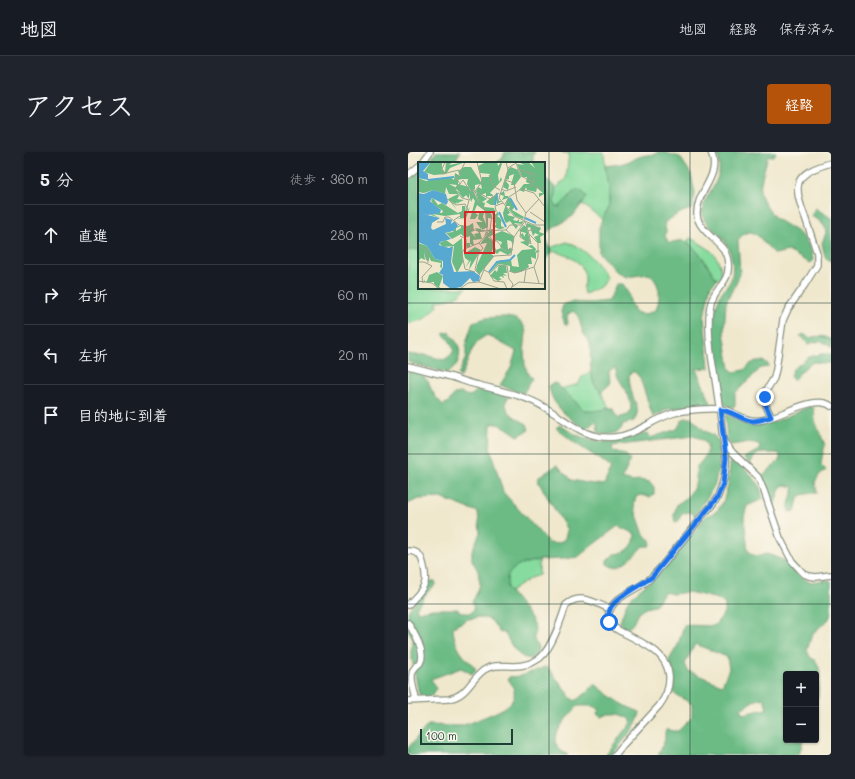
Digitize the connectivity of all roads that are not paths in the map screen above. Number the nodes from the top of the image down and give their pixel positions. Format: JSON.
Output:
{"nodes":[{"id":1,"x":430,"y":152,"type":"edge"},
{"id":2,"x":711,"y":152,"type":"edge"},
{"id":3,"x":423,"y":162,"type":"edge"},
{"id":4,"x":831,"y":163,"type":"edge"},
{"id":5,"x":418,"y":167,"type":"edge"},
{"id":6,"x":408,"y":175,"type":"edge"},
{"id":7,"x":408,"y":366,"type":"edge"},
{"id":8,"x":831,"y":406,"type":"edge"},
{"id":9,"x":720,"y":410,"type":"junction"},
{"id":10,"x":771,"y":417,"type":"junction"},
{"id":11,"x":724,"y":442,"type":"junction"},
{"id":12,"x":408,"y":551,"type":"edge"},
{"id":13,"x":831,"y":575,"type":"edge"},
{"id":14,"x":408,"y":605,"type":"edge"},
{"id":15,"x":610,"y":610,"type":"junction"},
{"id":16,"x":408,"y":623,"type":"edge"},
{"id":17,"x":416,"y":700,"type":"junction"},
{"id":18,"x":408,"y":701,"type":"edge"},
{"id":19,"x":615,"y":755,"type":"edge"}],
"edges":[{"from":1,"to":3,"type":"street"},
{"from":2,"to":9,"type":"street"},
{"from":4,"to":10,"type":"street"},
{"from":5,"to":6,"type":"street"},
{"from":7,"to":9,"type":"street"},
{"from":8,"to":10,"type":"street"},
{"from":9,"to":10,"type":"street"},
{"from":9,"to":11,"type":"street"},
{"from":11,"to":13,"type":"street"},
{"from":11,"to":15,"type":"street"},
{"from":12,"to":14,"type":"street"},
{"from":15,"to":17,"type":"street"},
{"from":15,"to":19,"type":"street"},
{"from":16,"to":17,"type":"street"},
{"from":17,"to":18,"type":"street"}]}
